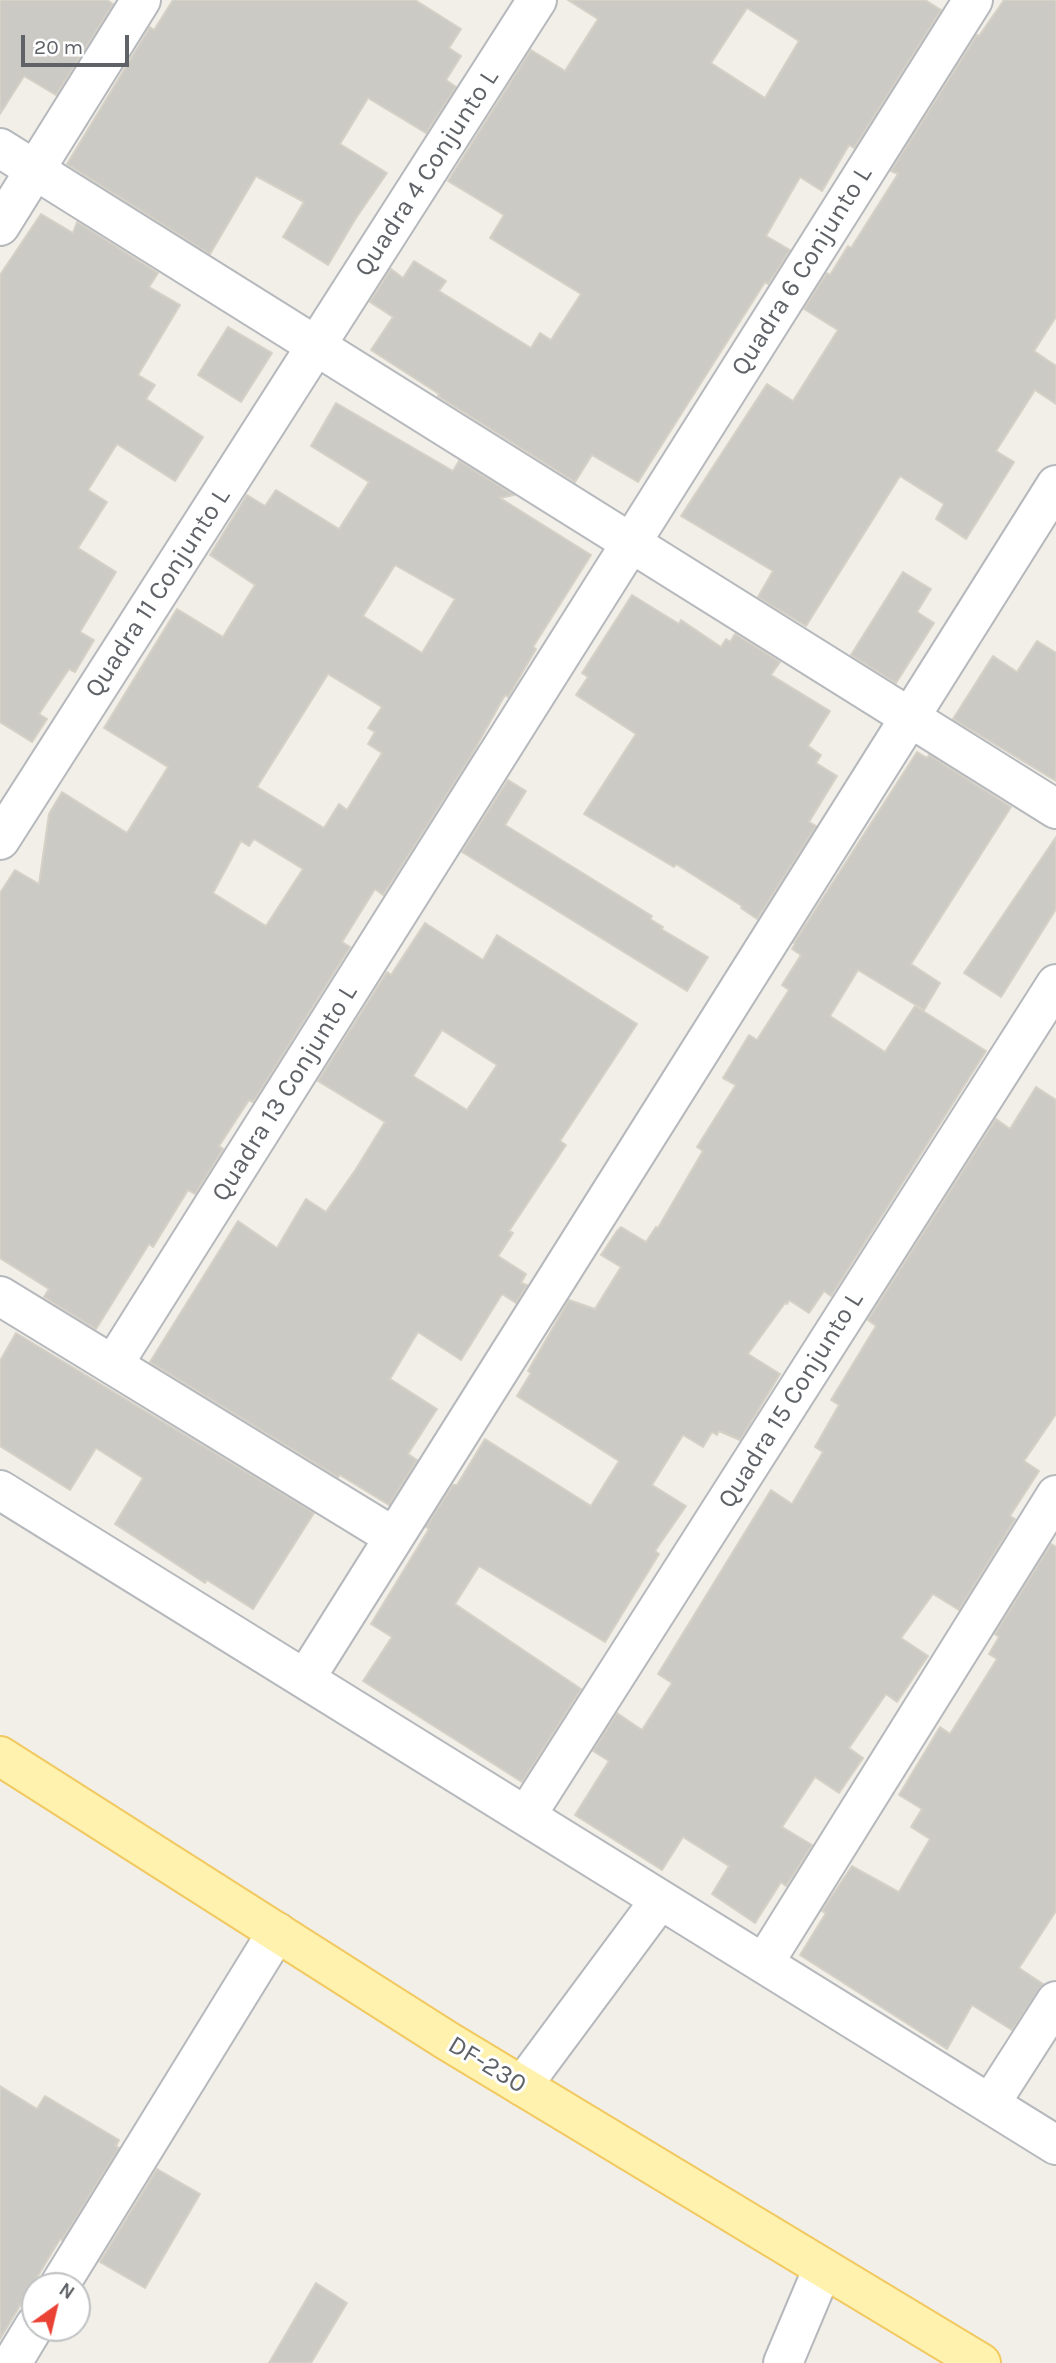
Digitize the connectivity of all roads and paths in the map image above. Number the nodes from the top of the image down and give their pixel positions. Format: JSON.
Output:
{"nodes":[{"id":1,"x":141,"y":0,"type":"edge"},
{"id":2,"x":537,"y":0,"type":"edge"},
{"id":3,"x":973,"y":0,"type":"edge"},
{"id":4,"x":0,"y":148,"type":"edge"},
{"id":5,"x":35,"y":170,"type":"junction"},
{"id":6,"x":0,"y":226,"type":"edge"},
{"id":7,"x":316,"y":346,"type":"junction"},
{"id":8,"x":1056,"y":485,"type":"edge"},
{"id":9,"x":631,"y":543,"type":"junction"},
{"id":10,"x":910,"y":717,"type":"junction"},
{"id":11,"x":1056,"y":809,"type":"edge"},
{"id":12,"x":0,"y":840,"type":"edge"},
{"id":13,"x":1056,"y":984,"type":"edge"},
{"id":14,"x":0,"y":1296,"type":"edge"},
{"id":15,"x":113,"y":1365,"type":"junction"},
{"id":16,"x":0,"y":1490,"type":"edge"},
{"id":17,"x":1056,"y":1495,"type":"edge"},
{"id":18,"x":394,"y":1537,"type":"junction"},
{"id":19,"x":305,"y":1679,"type":"junction"},
{"id":20,"x":0,"y":1756,"type":"edge"},
{"id":21,"x":526,"y":1816,"type":"junction"},
{"id":22,"x":660,"y":1899,"type":"junction"},
{"id":23,"x":277,"y":1932,"type":"junction"},
{"id":24,"x":764,"y":1963,"type":"junction"},
{"id":25,"x":1056,"y":2001,"type":"edge"},
{"id":26,"x":522,"y":2086,"type":"junction"},
{"id":27,"x":990,"y":2104,"type":"junction"},
{"id":28,"x":1056,"y":2145,"type":"edge"},
{"id":29,"x":823,"y":2268,"type":"junction"},
{"id":30,"x":68,"y":2272,"type":"edge"},
{"id":31,"x":25,"y":2342,"type":"edge"},
{"id":32,"x":12,"y":2363,"type":"edge"},
{"id":33,"x":783,"y":2363,"type":"edge"},
{"id":34,"x":981,"y":2363,"type":"edge"}],
"edges":[{"from":1,"to":5,"type":"street"},
{"from":2,"to":7,"type":"street","name":"Quadra 4 Conjunto L"},
{"from":3,"to":9,"type":"street","name":"Quadra 6 Conjunto L"},
{"from":4,"to":5,"type":"street"},
{"from":5,"to":6,"type":"street"},
{"from":5,"to":7,"type":"street"},
{"from":7,"to":9,"type":"street"},
{"from":7,"to":12,"type":"street","name":"Quadra 11 Conjunto L"},
{"from":8,"to":10,"type":"street"},
{"from":9,"to":10,"type":"street"},
{"from":9,"to":15,"type":"street","name":"Quadra 13 Conjunto L"},
{"from":10,"to":11,"type":"street"},
{"from":10,"to":18,"type":"street"},
{"from":13,"to":21,"type":"street","name":"Quadra 15 Conjunto L"},
{"from":14,"to":15,"type":"street"},
{"from":15,"to":18,"type":"street"},
{"from":16,"to":19,"type":"street"},
{"from":17,"to":24,"type":"street"},
{"from":18,"to":19,"type":"street"},
{"from":19,"to":21,"type":"street"},
{"from":20,"to":23,"type":"main road","name":"DF-230","number":"DF-230"},
{"from":21,"to":22,"type":"street"},
{"from":22,"to":24,"type":"street"},
{"from":22,"to":26,"type":"street"},
{"from":23,"to":26,"type":"main road","name":"DF-230","number":"DF-230"},
{"from":23,"to":30,"type":"street"},
{"from":24,"to":27,"type":"street"},
{"from":25,"to":27,"type":"street"},
{"from":26,"to":29,"type":"main road","name":"DF-230","number":"DF-230"},
{"from":27,"to":28,"type":"street"},
{"from":29,"to":33,"type":"street"},
{"from":29,"to":34,"type":"main road","name":"DF-230","number":"DF-230"},
{"from":31,"to":32,"type":"street"}]}
